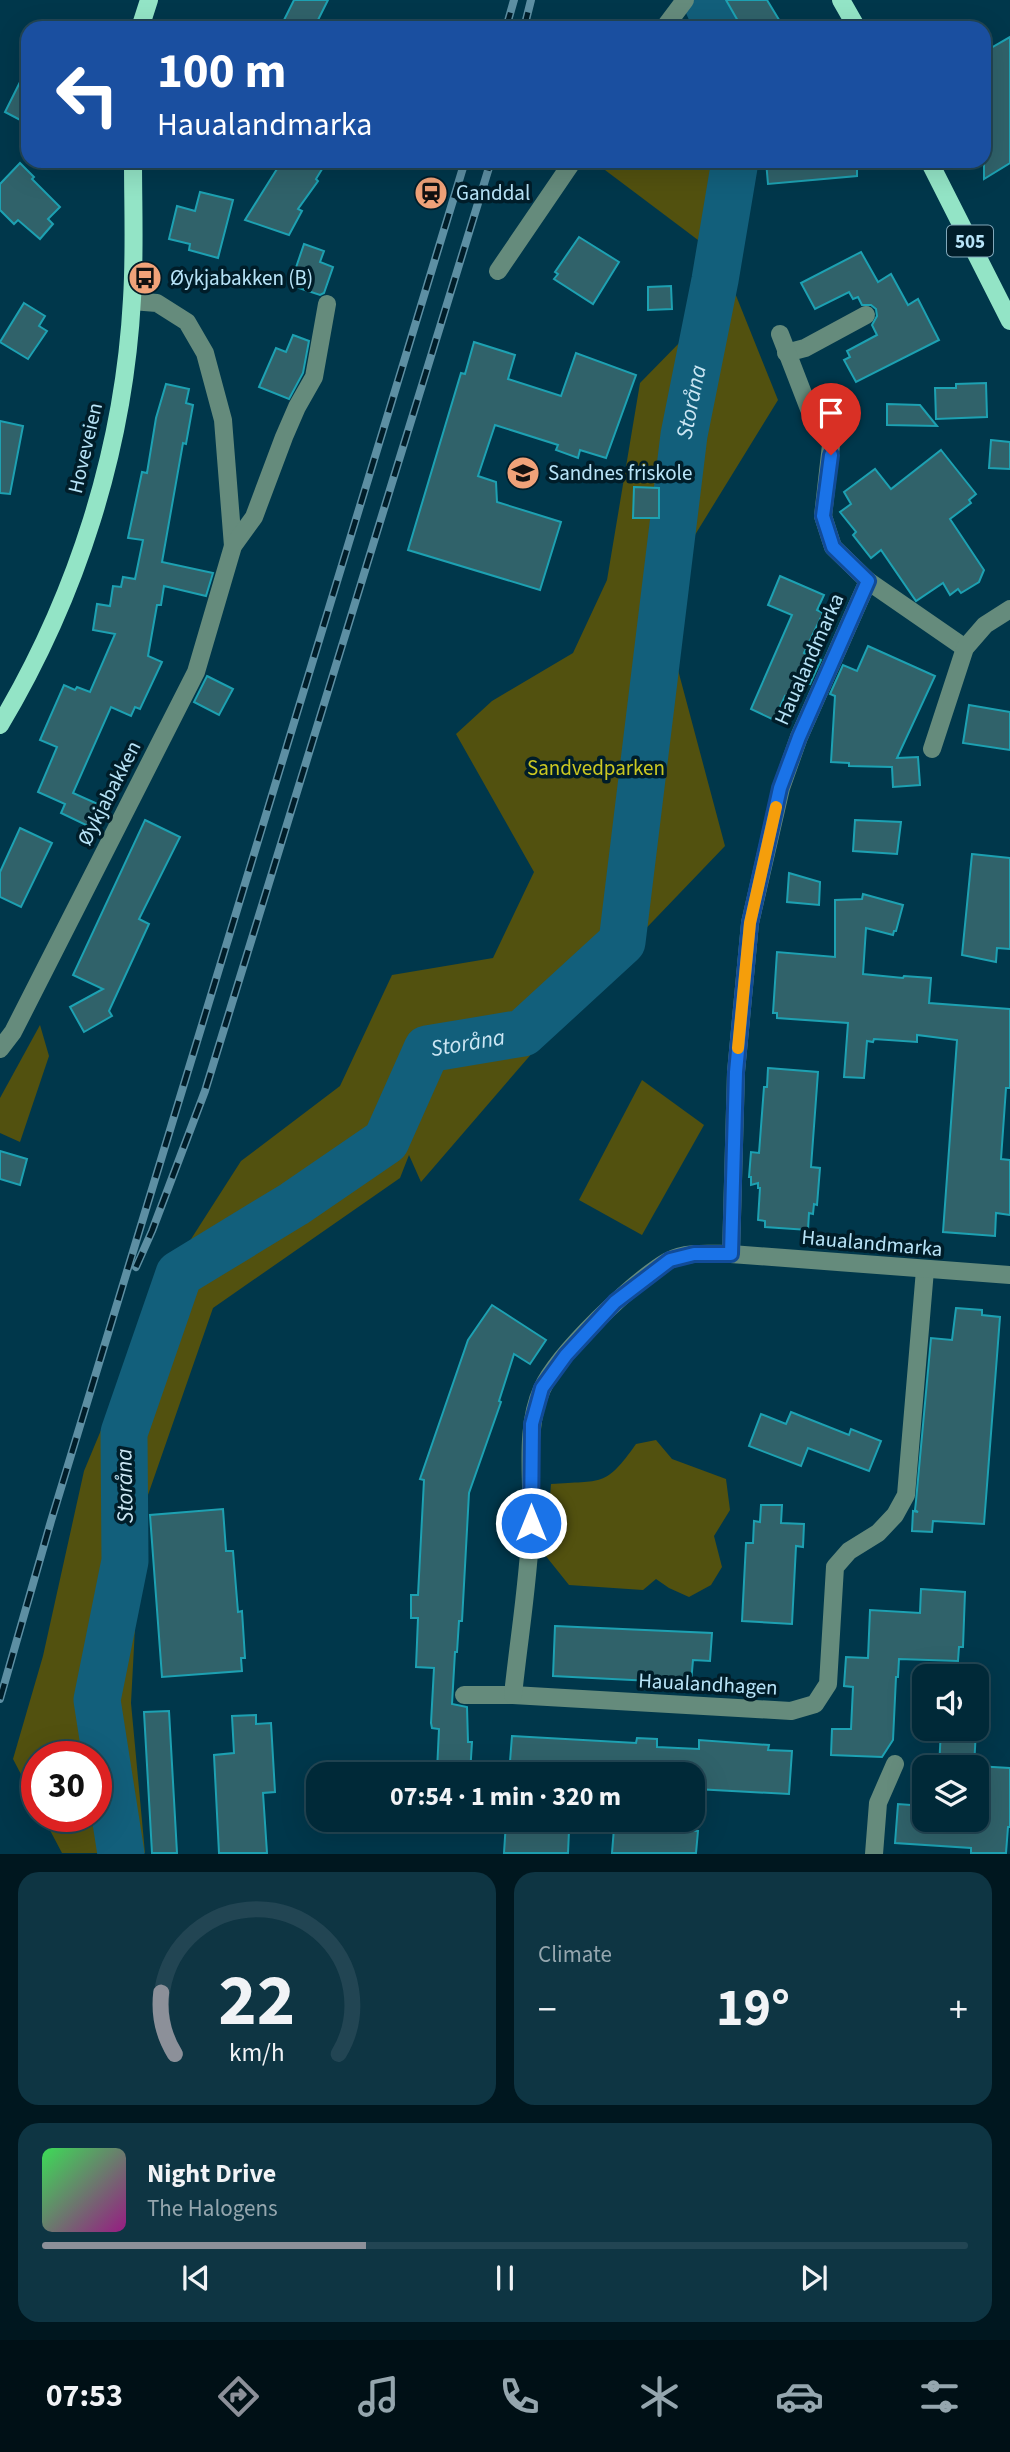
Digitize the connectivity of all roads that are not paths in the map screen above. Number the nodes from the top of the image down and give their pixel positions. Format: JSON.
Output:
{"nodes":[{"id":1,"x":149,"y":0,"type":"edge"},
{"id":2,"x":685,"y":0,"type":"edge"},
{"id":3,"x":841,"y":0,"type":"edge"},
{"id":4,"x":142,"y":21,"type":"edge"},
{"id":5,"x":669,"y":21,"type":"edge"},
{"id":6,"x":853,"y":21,"type":"edge"},
{"id":7,"x":133,"y":168,"type":"edge"},
{"id":8,"x":568,"y":168,"type":"edge"},
{"id":9,"x":933,"y":168,"type":"edge"},
{"id":10,"x":498,"y":271,"type":"dead end"},
{"id":11,"x":132,"y":300,"type":"junction"},
{"id":12,"x":327,"y":304,"type":"dead end"},
{"id":13,"x":866,"y":315,"type":"dead end"},
{"id":14,"x":1010,"y":321,"type":"edge"},
{"id":15,"x":780,"y":334,"type":"dead end"},
{"id":16,"x":786,"y":353,"type":"junction"},
{"id":17,"x":233,"y":546,"type":"junction"},
{"id":18,"x":868,"y":581,"type":"junction"},
{"id":19,"x":1010,"y":609,"type":"edge"},
{"id":20,"x":965,"y":648,"type":"junction"},
{"id":21,"x":0,"y":725,"type":"edge"},
{"id":22,"x":932,"y":750,"type":"dead end"},
{"id":23,"x":0,"y":1049,"type":"edge"},
{"id":24,"x":731,"y":1254,"type":"junction"},
{"id":25,"x":925,"y":1270,"type":"junction"},
{"id":26,"x":1010,"y":1275,"type":"edge"},
{"id":27,"x":464,"y":1695,"type":"dead end"},
{"id":28,"x":513,"y":1695,"type":"junction"},
{"id":29,"x":895,"y":1764,"type":"dead end"},
{"id":30,"x":874,"y":1853,"type":"edge"}],
"edges":[{"from":1,"to":4,"type":"main road"},
{"from":2,"to":5,"type":"street"},
{"from":3,"to":6,"type":"main road"},
{"from":7,"to":11,"type":"main road","name":"Hoveveien"},
{"from":8,"to":10,"type":"street"},
{"from":9,"to":14,"type":"main road","number":"505"},
{"from":11,"to":17,"type":"street","name":"Øykjabakken"},
{"from":11,"to":21,"type":"main road","name":"Hoveveien"},
{"from":12,"to":17,"type":"street","name":"Øykjabakken"},
{"from":13,"to":16,"type":"street"},
{"from":15,"to":16,"type":"street","name":"Haualandmarka"},
{"from":16,"to":18,"type":"street","name":"Haualandmarka"},
{"from":17,"to":23,"type":"street","name":"Øykjabakken"},
{"from":18,"to":20,"type":"street","name":"Haualandmarka"},
{"from":18,"to":24,"type":"street","name":"Haualandmarka"},
{"from":19,"to":20,"type":"street"},
{"from":20,"to":22,"type":"street"},
{"from":24,"to":25,"type":"street","name":"Haualandmarka"},
{"from":24,"to":28,"type":"street","name":"Haualandmarka"},
{"from":25,"to":26,"type":"street","name":"Haualandmarka"},
{"from":25,"to":28,"type":"street","name":"Haualandhagen"},
{"from":27,"to":28,"type":"street","name":"Haualandhagen"},
{"from":29,"to":30,"type":"street"}]}
